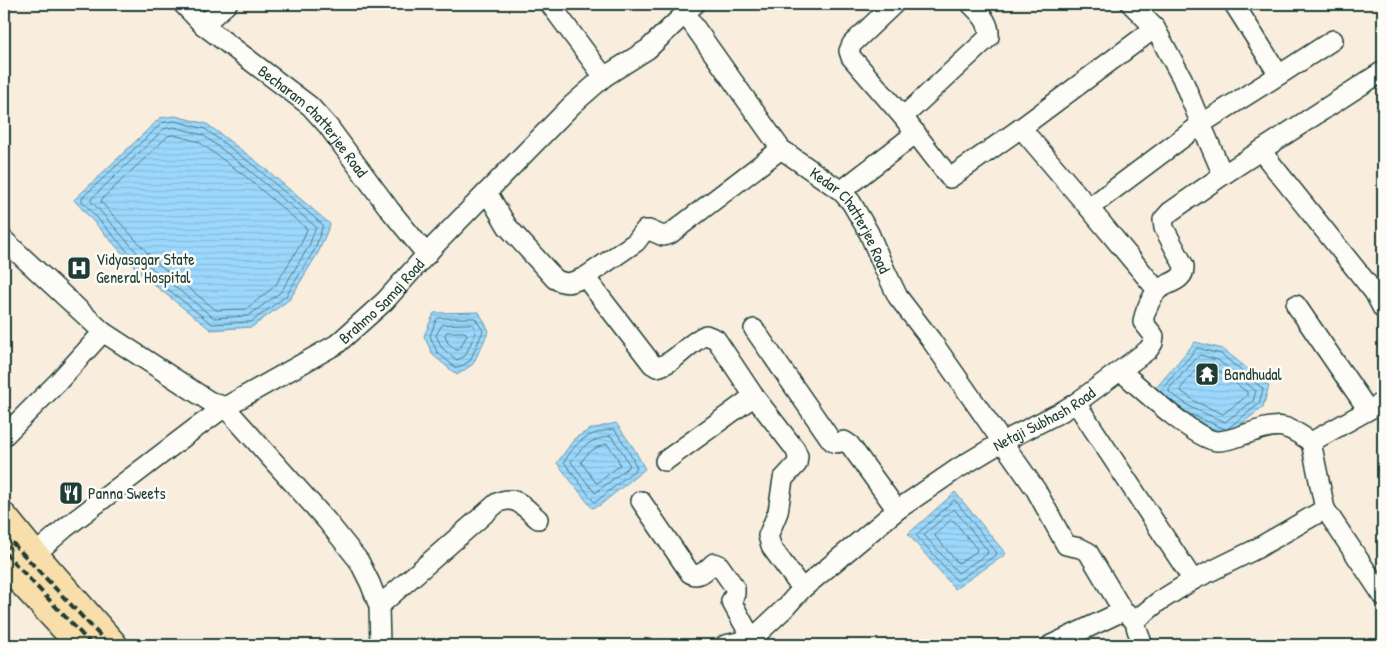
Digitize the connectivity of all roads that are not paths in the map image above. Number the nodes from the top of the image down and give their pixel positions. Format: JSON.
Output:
{"nodes":[{"id":1,"x":183,"y":4,"type":"edge"},
{"id":2,"x":227,"y":4,"type":"edge"},
{"id":3,"x":550,"y":4,"type":"edge"},
{"id":4,"x":894,"y":4,"type":"edge"},
{"id":5,"x":971,"y":4,"type":"edge"},
{"id":6,"x":1130,"y":4,"type":"edge"},
{"id":7,"x":1234,"y":4,"type":"edge"},
{"id":8,"x":689,"y":8,"type":"edge"},
{"id":9,"x":203,"y":25,"type":"junction"},
{"id":10,"x":1155,"y":28,"type":"junction"},
{"id":11,"x":1333,"y":40,"type":"dead end"},
{"id":12,"x":1383,"y":71,"type":"edge"},
{"id":13,"x":1279,"y":75,"type":"junction"},
{"id":14,"x":604,"y":77,"type":"junction"},
{"id":15,"x":903,"y":116,"type":"junction"},
{"id":16,"x":1201,"y":124,"type":"junction"},
{"id":17,"x":1021,"y":128,"type":"junction"},
{"id":18,"x":916,"y":133,"type":"junction"},
{"id":19,"x":781,"y":149,"type":"junction"},
{"id":20,"x":1261,"y":151,"type":"junction"},
{"id":21,"x":1223,"y":175,"type":"junction"},
{"id":22,"x":841,"y":191,"type":"junction"},
{"id":23,"x":487,"y":192,"type":"junction"},
{"id":24,"x":1089,"y":208,"type":"junction"},
{"id":25,"x":4,"y":240,"type":"edge"},
{"id":26,"x":427,"y":255,"type":"junction"},
{"id":27,"x":585,"y":277,"type":"junction"},
{"id":28,"x":1157,"y":290,"type":"junction"},
{"id":29,"x":1296,"y":306,"type":"dead end"},
{"id":30,"x":1383,"y":309,"type":"edge"},
{"id":31,"x":754,"y":329,"type":"dead end"},
{"id":32,"x":103,"y":332,"type":"junction"},
{"id":33,"x":1121,"y":371,"type":"junction"},
{"id":34,"x":754,"y":396,"type":"junction"},
{"id":35,"x":1076,"y":403,"type":"junction"},
{"id":36,"x":1376,"y":406,"type":"edge"},
{"id":37,"x":225,"y":407,"type":"junction"},
{"id":38,"x":4,"y":436,"type":"edge"},
{"id":39,"x":1002,"y":442,"type":"junction"},
{"id":40,"x":1311,"y":442,"type":"junction"},
{"id":41,"x":665,"y":461,"type":"dead end"},
{"id":42,"x":642,"y":501,"type":"dead end"},
{"id":43,"x":1325,"y":509,"type":"junction"},
{"id":44,"x":897,"y":510,"type":"junction"},
{"id":45,"x":4,"y":518,"type":"edge"},
{"id":46,"x":538,"y":519,"type":"dead end"},
{"id":47,"x":34,"y":555,"type":"junction"},
{"id":48,"x":4,"y":562,"type":"edge"},
{"id":49,"x":1193,"y":580,"type":"junction"},
{"id":50,"x":802,"y":589,"type":"junction"},
{"id":51,"x":1383,"y":596,"type":"edge"},
{"id":52,"x":380,"y":606,"type":"junction"},
{"id":53,"x":1129,"y":616,"type":"junction"},
{"id":54,"x":756,"y":642,"type":"edge"},
{"id":55,"x":81,"y":645,"type":"edge"},
{"id":56,"x":113,"y":645,"type":"edge"},
{"id":57,"x":380,"y":645,"type":"edge"},
{"id":58,"x":725,"y":645,"type":"edge"},
{"id":59,"x":1051,"y":645,"type":"edge"},
{"id":60,"x":1143,"y":645,"type":"edge"}],
"edges":[{"from":1,"to":9,"type":"street","name":"Becharam chatterjee Road"},
{"from":2,"to":9,"type":"street"},
{"from":3,"to":14,"type":"street"},
{"from":4,"to":15,"type":"street"},
{"from":5,"to":15,"type":"street"},
{"from":6,"to":10,"type":"street"},
{"from":7,"to":13,"type":"street"},
{"from":8,"to":14,"type":"street","name":"Brahmo Samaj Road"},
{"from":8,"to":19,"type":"street","name":"Kedar Chatterjee Road"},
{"from":9,"to":26,"type":"street","name":"Becharam chatterjee Road"},
{"from":10,"to":16,"type":"street"},
{"from":10,"to":17,"type":"street"},
{"from":11,"to":13,"type":"street"},
{"from":12,"to":20,"type":"street"},
{"from":13,"to":16,"type":"street"},
{"from":14,"to":23,"type":"street","name":"Brahmo Samaj Road"},
{"from":15,"to":18,"type":"street"},
{"from":16,"to":21,"type":"street"},
{"from":16,"to":24,"type":"street"},
{"from":17,"to":18,"type":"street"},
{"from":17,"to":24,"type":"street"},
{"from":18,"to":22,"type":"street"},
{"from":19,"to":22,"type":"street","name":"Kedar Chatterjee Road"},
{"from":19,"to":27,"type":"street"},
{"from":20,"to":21,"type":"street"},
{"from":20,"to":30,"type":"street"},
{"from":21,"to":28,"type":"street"},
{"from":22,"to":39,"type":"street","name":"Kedar Chatterjee Road"},
{"from":23,"to":26,"type":"street","name":"Brahmo Samaj Road"},
{"from":23,"to":27,"type":"street"},
{"from":24,"to":28,"type":"street"},
{"from":25,"to":32,"type":"street"},
{"from":26,"to":37,"type":"street","name":"Brahmo Samaj Road"},
{"from":27,"to":34,"type":"street"},
{"from":28,"to":33,"type":"street","name":"Netaji Subhash Road"},
{"from":29,"to":36,"type":"street"},
{"from":31,"to":44,"type":"street"},
{"from":32,"to":37,"type":"street"},
{"from":32,"to":38,"type":"street"},
{"from":33,"to":35,"type":"street","name":"Netaji Subhash Road"},
{"from":33,"to":40,"type":"street"},
{"from":34,"to":41,"type":"street"},
{"from":34,"to":50,"type":"street"},
{"from":35,"to":39,"type":"street","name":"Netaji Subhash Road"},
{"from":35,"to":49,"type":"street"},
{"from":36,"to":40,"type":"street"},
{"from":37,"to":47,"type":"street","name":"Brahmo Samaj Road"},
{"from":37,"to":52,"type":"street"},
{"from":39,"to":44,"type":"street","name":"Netaji Subhash Road"},
{"from":39,"to":53,"type":"street","name":"Kedar Chatterjee Road"},
{"from":40,"to":43,"type":"street"},
{"from":42,"to":54,"type":"street"},
{"from":43,"to":49,"type":"street"},
{"from":43,"to":51,"type":"street"},
{"from":44,"to":50,"type":"street","name":"Netaji Subhash Road"},
{"from":45,"to":47,"type":"highway"},
{"from":46,"to":52,"type":"street"},
{"from":47,"to":56,"type":"highway"},
{"from":48,"to":55,"type":"highway"},
{"from":49,"to":53,"type":"street"},
{"from":50,"to":54,"type":"street","name":"Netaji Subhash Road"},
{"from":52,"to":57,"type":"street"},
{"from":53,"to":59,"type":"street"},
{"from":53,"to":60,"type":"street","name":"Kedar Chatterjee Road"},
{"from":54,"to":58,"type":"street"}]}
